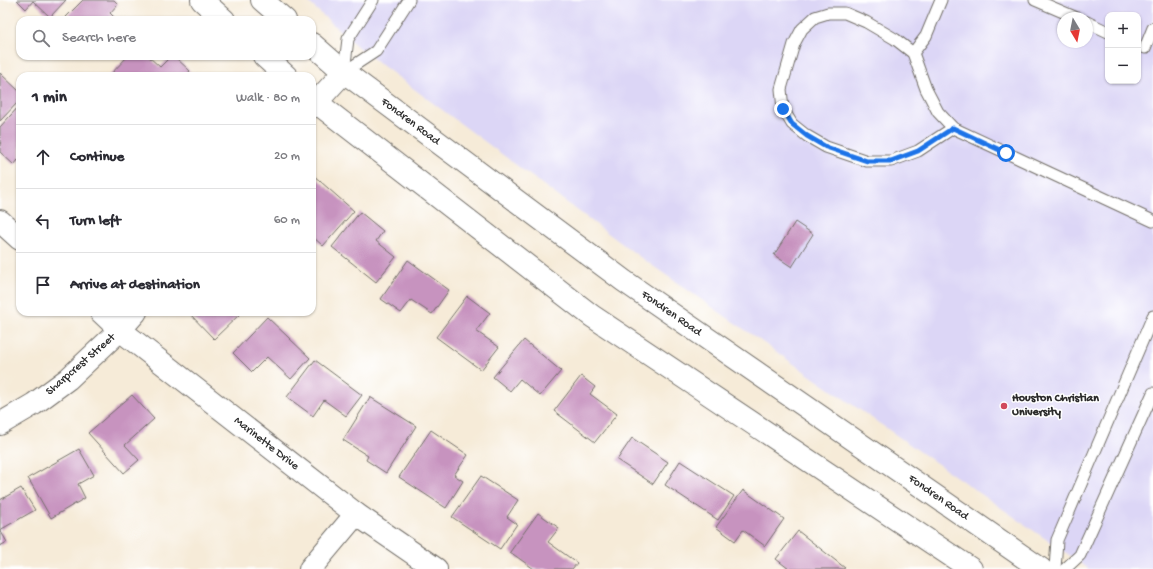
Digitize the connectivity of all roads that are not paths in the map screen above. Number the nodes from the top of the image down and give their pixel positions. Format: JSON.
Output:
{"nodes":[{"id":1,"x":202,"y":0,"type":"edge"},
{"id":2,"x":262,"y":0,"type":"edge"},
{"id":3,"x":373,"y":0,"type":"edge"},
{"id":4,"x":409,"y":0,"type":"edge"},
{"id":5,"x":941,"y":0,"type":"edge"},
{"id":6,"x":1035,"y":0,"type":"edge"},
{"id":7,"x":1063,"y":12,"type":"edge"},
{"id":8,"x":220,"y":16,"type":"edge"},
{"id":9,"x":280,"y":16,"type":"edge"},
{"id":10,"x":1093,"y":25,"type":"edge"},
{"id":11,"x":1153,"y":28,"type":"edge"},
{"id":12,"x":1105,"y":31,"type":"edge"},
{"id":13,"x":316,"y":48,"type":"edge"},
{"id":14,"x":1145,"y":48,"type":"edge"},
{"id":15,"x":913,"y":53,"type":"junction"},
{"id":16,"x":268,"y":60,"type":"edge"},
{"id":17,"x":282,"y":72,"type":"edge"},
{"id":18,"x":344,"y":72,"type":"junction"},
{"id":19,"x":316,"y":100,"type":"edge"},
{"id":20,"x":316,"y":105,"type":"edge"},
{"id":21,"x":953,"y":128,"type":"junction"},
{"id":22,"x":0,"y":221,"type":"edge"},
{"id":23,"x":1153,"y":221,"type":"edge"},
{"id":24,"x":16,"y":235,"type":"edge"},
{"id":25,"x":105,"y":316,"type":"edge"},
{"id":26,"x":132,"y":316,"type":"edge"},
{"id":27,"x":1153,"y":316,"type":"edge"},
{"id":28,"x":120,"y":330,"type":"junction"},
{"id":29,"x":1153,"y":393,"type":"edge"},
{"id":30,"x":0,"y":424,"type":"edge"},
{"id":31,"x":356,"y":514,"type":"junction"},
{"id":32,"x":310,"y":569,"type":"edge"},
{"id":33,"x":436,"y":569,"type":"edge"},
{"id":34,"x":971,"y":569,"type":"edge"},
{"id":35,"x":1041,"y":569,"type":"edge"},
{"id":36,"x":1055,"y":569,"type":"edge"},
{"id":37,"x":1065,"y":569,"type":"edge"}],
"edges":[{"from":1,"to":8,"type":"main road"},
{"from":2,"to":9,"type":"main road"},
{"from":3,"to":18,"type":"lane"},
{"from":4,"to":18,"type":"lane"},
{"from":5,"to":15,"type":"lane"},
{"from":6,"to":7,"type":"lane"},
{"from":10,"to":12,"type":"lane"},
{"from":11,"to":14,"type":"lane"},
{"from":13,"to":18,"type":"main road","name":"Fondren Road"},
{"from":15,"to":21,"type":"lane"},
{"from":15,"to":21,"type":"lane"},
{"from":16,"to":17,"type":"main road"},
{"from":18,"to":19,"type":"main road"},
{"from":18,"to":35,"type":"main road","name":"Fondren Road"},
{"from":20,"to":34,"type":"main road"},
{"from":21,"to":23,"type":"lane"},
{"from":22,"to":24,"type":"main road"},
{"from":25,"to":28,"type":"main road","name":"Marinette Drive"},
{"from":26,"to":28,"type":"main road","name":"Sharpcrest Street"},
{"from":27,"to":36,"type":"lane"},
{"from":28,"to":30,"type":"main road","name":"Sharpcrest Street"},
{"from":28,"to":31,"type":"main road","name":"Marinette Drive"},
{"from":29,"to":37,"type":"lane"},
{"from":31,"to":32,"type":"main road"},
{"from":31,"to":33,"type":"main road","name":"Marinette Drive"}]}
